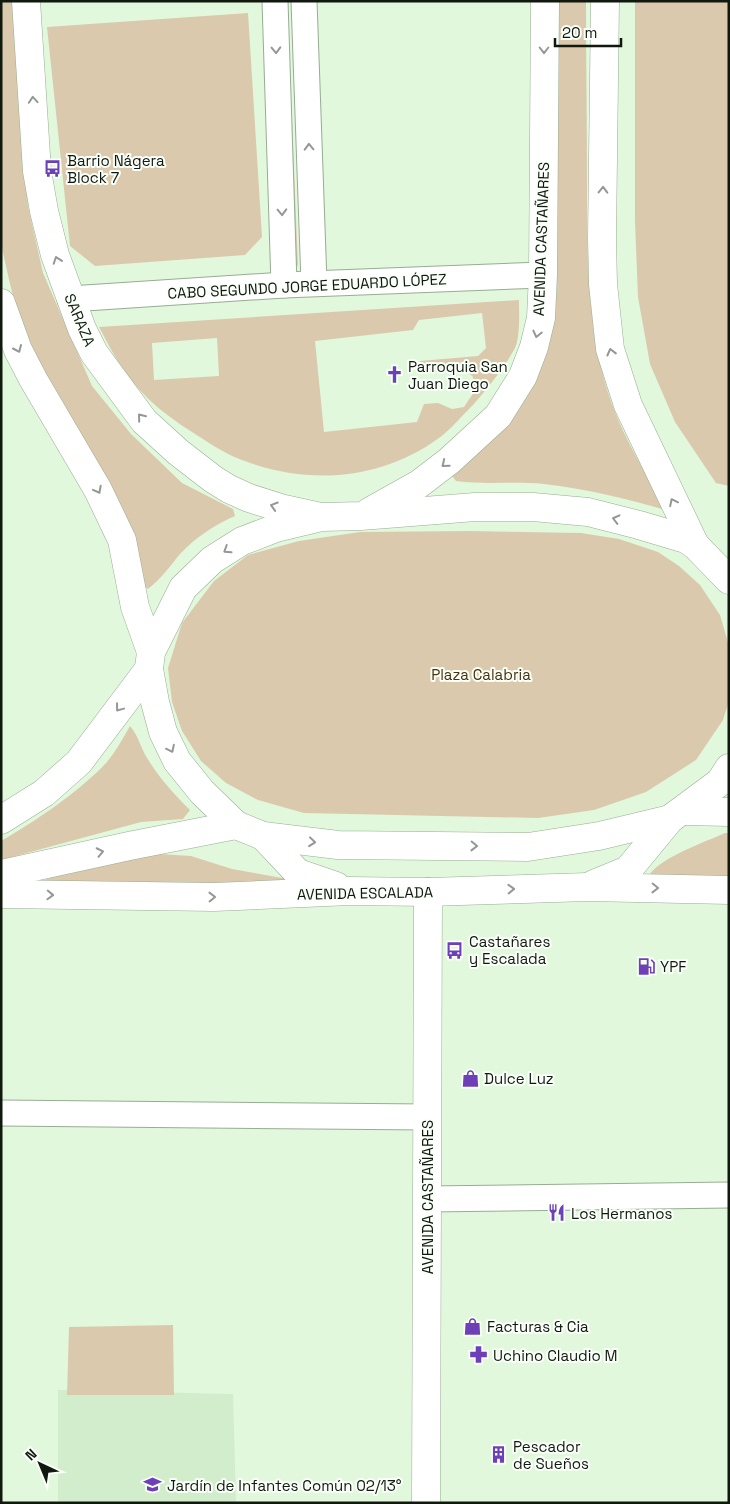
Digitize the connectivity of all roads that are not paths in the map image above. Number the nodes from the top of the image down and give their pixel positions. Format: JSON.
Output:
{"nodes":[{"id":1,"x":26,"y":1,"type":"edge"},
{"id":2,"x":275,"y":1,"type":"edge"},
{"id":3,"x":304,"y":1,"type":"edge"},
{"id":4,"x":545,"y":1,"type":"edge"},
{"id":5,"x":605,"y":1,"type":"edge"},
{"id":6,"x":543,"y":275,"type":"junction"},
{"id":7,"x":314,"y":283,"type":"junction"},
{"id":8,"x":284,"y":285,"type":"junction"},
{"id":9,"x":70,"y":299,"type":"junction"},
{"id":10,"x":1,"y":303,"type":"edge"},
{"id":11,"x":360,"y":516,"type":"junction"},
{"id":12,"x":322,"y":517,"type":"junction"},
{"id":13,"x":695,"y":545,"type":"junction"},
{"id":14,"x":726,"y":573,"type":"edge"},
{"id":15,"x":150,"y":660,"type":"junction"},
{"id":16,"x":729,"y":768,"type":"edge"},
{"id":17,"x":729,"y":812,"type":"edge"},
{"id":18,"x":676,"y":815,"type":"junction"},
{"id":19,"x":1,"y":820,"type":"edge"},
{"id":20,"x":236,"y":825,"type":"junction"},
{"id":21,"x":264,"y":836,"type":"junction"},
{"id":22,"x":1,"y":874,"type":"edge"},
{"id":23,"x":588,"y":887,"type":"junction"},
{"id":24,"x":729,"y":890,"type":"edge"},
{"id":25,"x":350,"y":892,"type":"junction"},
{"id":26,"x":428,"y":892,"type":"junction"},
{"id":27,"x":1,"y":894,"type":"edge"},
{"id":28,"x":1,"y":1113,"type":"edge"},
{"id":29,"x":427,"y":1116,"type":"junction"},
{"id":30,"x":729,"y":1194,"type":"edge"},
{"id":31,"x":427,"y":1199,"type":"junction"},
{"id":32,"x":426,"y":1503,"type":"edge"}],
"edges":[{"from":9,"to":1,"type":"main road","name":"SARAZA","one_way":true},
{"from":2,"to":8,"type":"street","one_way":true},
{"from":7,"to":3,"type":"street","one_way":true},
{"from":4,"to":6,"type":"main road","name":"AVENIDA CASTAÑARES","one_way":true},
{"from":13,"to":5,"type":"main road","one_way":true},
{"from":6,"to":7,"type":"street","name":"CABO SEGUNDO JORGE EDUARDO LÓPEZ"},
{"from":6,"to":11,"type":"main road","name":"AVENIDA CASTAÑARES","one_way":true},
{"from":7,"to":8,"type":"street","name":"CABO SEGUNDO JORGE EDUARDO LÓPEZ"},
{"from":8,"to":9,"type":"street","name":"CABO SEGUNDO JORGE EDUARDO LÓPEZ"},
{"from":12,"to":9,"type":"main road","name":"SARAZA","one_way":true},
{"from":10,"to":15,"type":"main road","one_way":true},
{"from":11,"to":12,"type":"main road"},
{"from":13,"to":11,"type":"main road","one_way":true},
{"from":12,"to":15,"type":"main road","one_way":true},
{"from":13,"to":14,"type":"main road"},
{"from":15,"to":19,"type":"main road","one_way":true},
{"from":15,"to":20,"type":"main road","one_way":true},
{"from":16,"to":18,"type":"main road"},
{"from":17,"to":18,"type":"main road"},
{"from":21,"to":18,"type":"main road","one_way":true},
{"from":18,"to":23,"type":"main road"},
{"from":20,"to":21,"type":"main road"},
{"from":22,"to":20,"type":"main road","one_way":true},
{"from":21,"to":25,"type":"main road"},
{"from":23,"to":24,"type":"main road","name":"AVENIDA ESCALADA","one_way":true},
{"from":26,"to":23,"type":"main road","name":"AVENIDA ESCALADA","one_way":true},
{"from":25,"to":26,"type":"main road","name":"AVENIDA ESCALADA"},
{"from":27,"to":25,"type":"main road","name":"AVENIDA ESCALADA","one_way":true},
{"from":26,"to":29,"type":"main road","name":"AVENIDA CASTAÑARES"},
{"from":28,"to":29,"type":"street"},
{"from":29,"to":31,"type":"main road","name":"AVENIDA CASTAÑARES"},
{"from":30,"to":31,"type":"street"},
{"from":31,"to":32,"type":"main road","name":"AVENIDA CASTAÑARES"}]}
